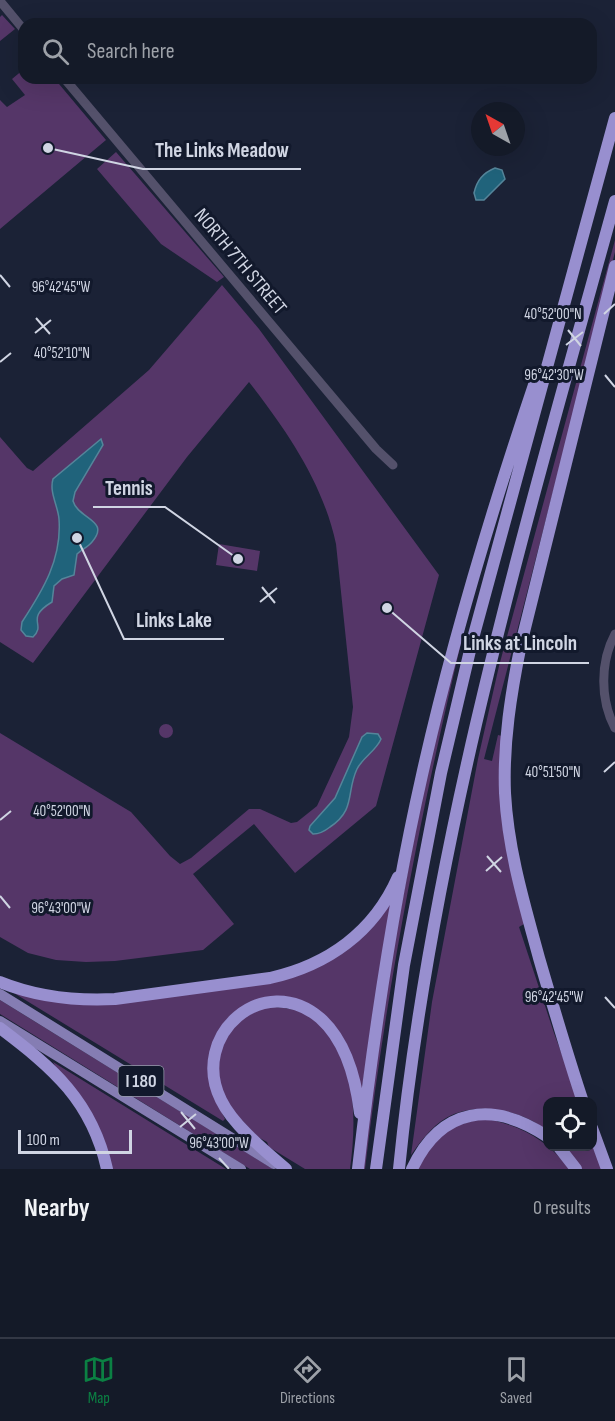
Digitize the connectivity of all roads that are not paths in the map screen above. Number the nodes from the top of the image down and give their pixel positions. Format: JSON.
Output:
{"nodes":[{"id":1,"x":0,"y":1,"type":"edge"},
{"id":2,"x":18,"y":23,"type":"edge"},
{"id":3,"x":69,"y":84,"type":"edge"},
{"id":4,"x":615,"y":118,"type":"edge"},
{"id":5,"x":615,"y":201,"type":"edge"},
{"id":6,"x":576,"y":261,"type":"junction"},
{"id":7,"x":615,"y":266,"type":"edge"},
{"id":8,"x":393,"y":465,"type":"dead end"},
{"id":9,"x":615,"y":634,"type":"edge"},
{"id":10,"x":615,"y":728,"type":"edge"},
{"id":11,"x":405,"y":862,"type":"junction"},
{"id":12,"x":0,"y":982,"type":"edge"},
{"id":13,"x":0,"y":994,"type":"edge"},
{"id":14,"x":0,"y":1021,"type":"edge"},
{"id":15,"x":0,"y":1028,"type":"edge"},
{"id":16,"x":582,"y":1097,"type":"edge"},
{"id":17,"x":543,"y":1134,"type":"edge"},
{"id":18,"x":362,"y":1140,"type":"junction"},
{"id":19,"x":597,"y":1142,"type":"edge"},
{"id":20,"x":562,"y":1151,"type":"edge"},
{"id":21,"x":107,"y":1169,"type":"edge"},
{"id":22,"x":240,"y":1169,"type":"edge"},
{"id":23,"x":284,"y":1169,"type":"edge"},
{"id":24,"x":358,"y":1169,"type":"edge"},
{"id":25,"x":376,"y":1169,"type":"edge"},
{"id":26,"x":399,"y":1169,"type":"edge"},
{"id":27,"x":412,"y":1169,"type":"edge"},
{"id":28,"x":576,"y":1169,"type":"edge"},
{"id":29,"x":607,"y":1169,"type":"edge"}],
"edges":[{"from":1,"to":2,"type":"street"},
{"from":3,"to":8,"type":"street","name":"NORTH 7TH STREET"},
{"from":4,"to":6,"type":"highway"},
{"from":5,"to":26,"type":"highway"},
{"from":6,"to":11,"type":"highway"},
{"from":6,"to":25,"type":"highway"},
{"from":7,"to":16,"type":"highway"},
{"from":9,"to":10,"type":"street"},
{"from":11,"to":12,"type":"highway"},
{"from":11,"to":18,"type":"highway"},
{"from":13,"to":23,"type":"main road","number":"I 180"},
{"from":14,"to":22,"type":"main road","number":"I 180"},
{"from":15,"to":21,"type":"highway"},
{"from":17,"to":27,"type":"highway"},
{"from":18,"to":23,"type":"highway"},
{"from":18,"to":24,"type":"highway"},
{"from":19,"to":29,"type":"highway"},
{"from":20,"to":28,"type":"highway"}]}
